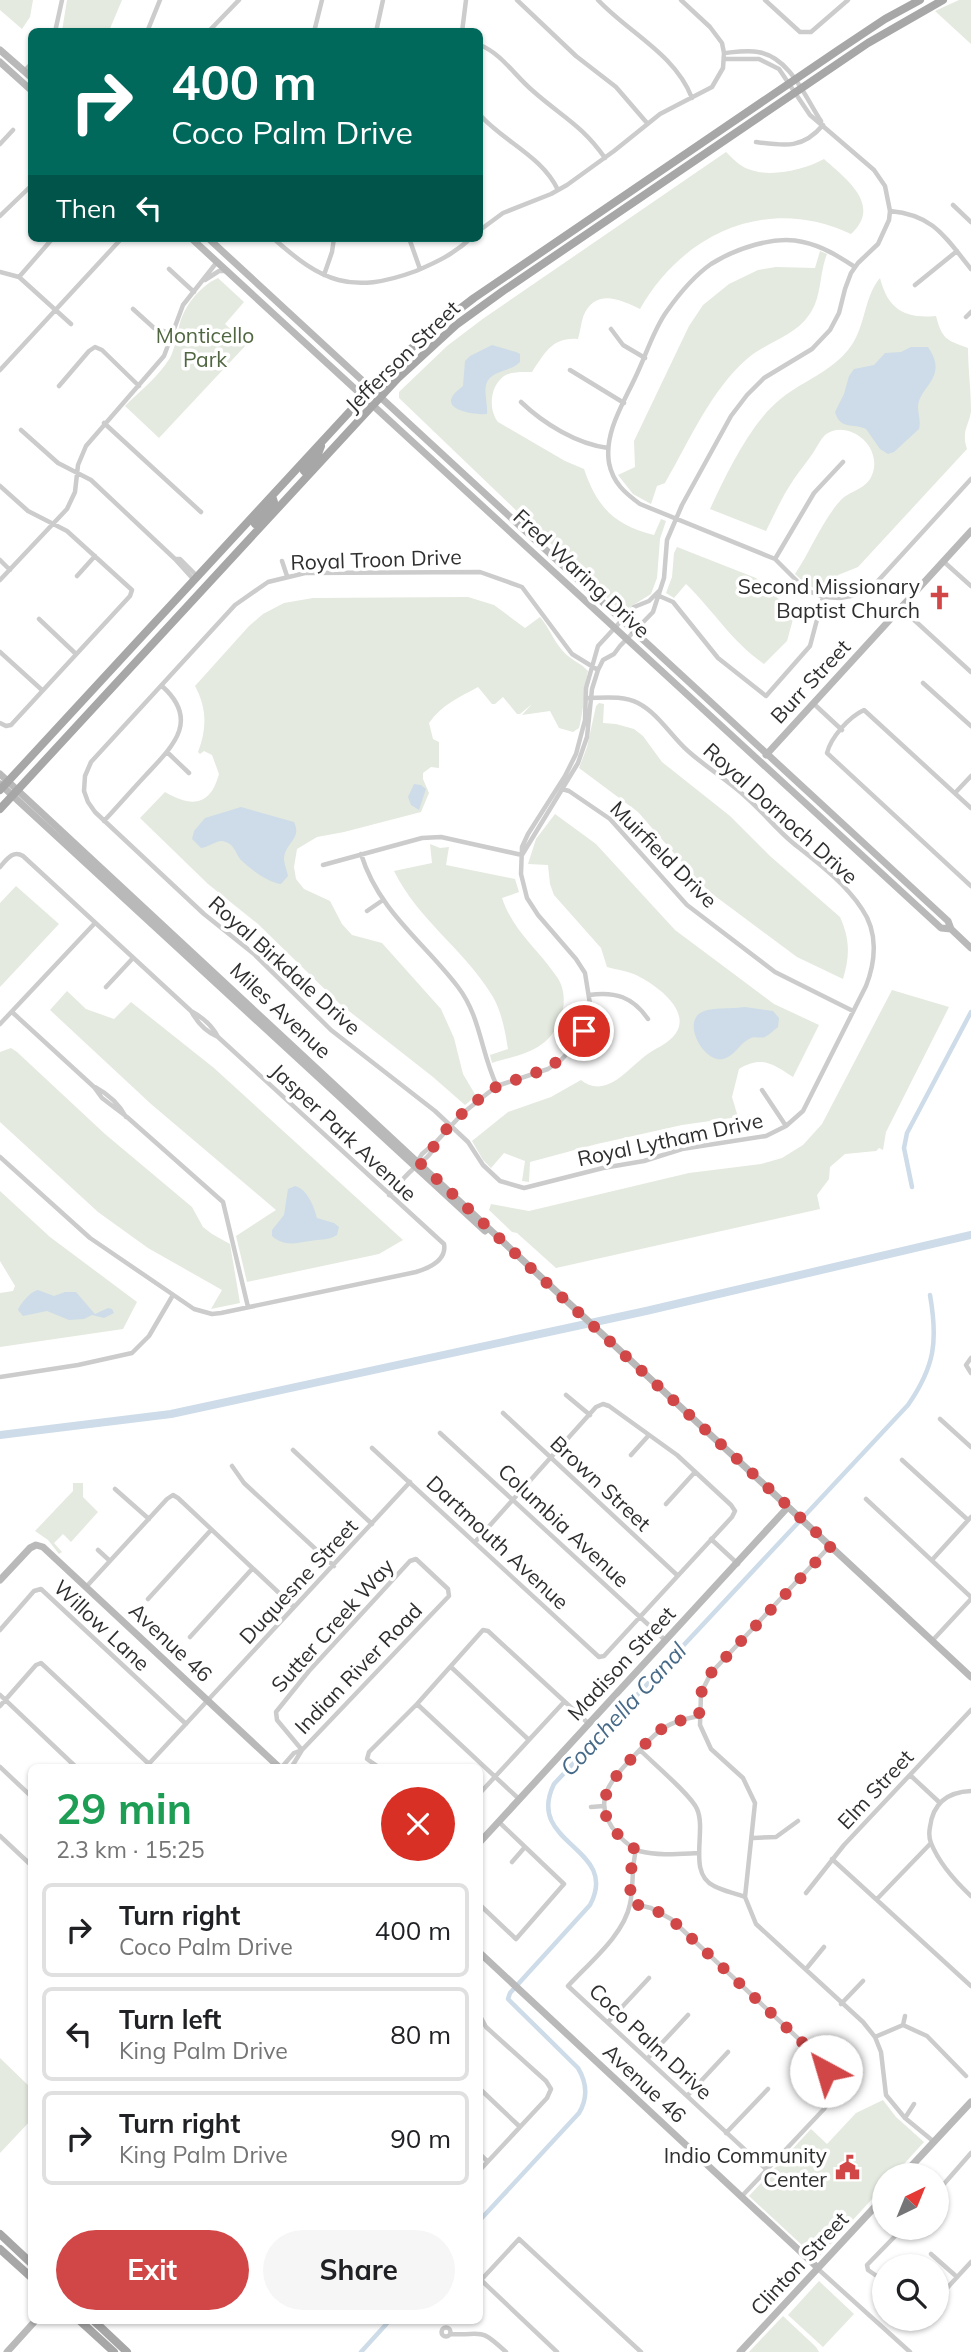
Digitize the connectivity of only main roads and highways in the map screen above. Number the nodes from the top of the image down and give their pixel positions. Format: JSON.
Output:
{"nodes":[{"id":1,"x":920,"y":0,"type":"edge"},
{"id":2,"x":943,"y":0,"type":"edge"},
{"id":3,"x":795,"y":86,"type":"junction"},
{"id":4,"x":324,"y":440,"type":"junction"},
{"id":5,"x":307,"y":475,"type":"junction"},
{"id":6,"x":272,"y":496,"type":"junction"},
{"id":7,"x":230,"y":558,"type":"junction"},
{"id":8,"x":197,"y":579,"type":"junction"},
{"id":9,"x":160,"y":634,"type":"junction"},
{"id":10,"x":3,"y":786,"type":"edge"},
{"id":11,"x":0,"y":809,"type":"edge"},
{"id":12,"x":0,"y":2234,"type":"edge"},
{"id":13,"x":0,"y":2249,"type":"edge"},
{"id":14,"x":28,"y":2260,"type":"edge"},
{"id":15,"x":28,"y":2274,"type":"edge"},
{"id":16,"x":83,"y":2324,"type":"edge"},
{"id":17,"x":97,"y":2324,"type":"edge"},
{"id":18,"x":114,"y":2352,"type":"edge"},
{"id":19,"x":127,"y":2352,"type":"edge"}],
"edges":[{"from":1,"to":3,"type":"main road","name":"Jefferson Street"},
{"from":2,"to":3,"type":"main road","name":"Jefferson Street"},
{"from":3,"to":4,"type":"main road","name":"Jefferson Street"},
{"from":3,"to":5,"type":"main road","name":"Jefferson Street"},
{"from":4,"to":5,"type":"main road"},
{"from":4,"to":6,"type":"main road","name":"Jefferson Street"},
{"from":5,"to":7,"type":"main road","name":"Jefferson Street"},
{"from":6,"to":7,"type":"main road"},
{"from":6,"to":8,"type":"main road","name":"Jefferson Street"},
{"from":7,"to":9,"type":"main road","name":"Jefferson Street"},
{"from":8,"to":9,"type":"main road"},
{"from":8,"to":10,"type":"main road","name":"Jefferson Street"},
{"from":9,"to":11,"type":"main road","name":"Jefferson Street"},
{"from":12,"to":14,"type":"main road"},
{"from":13,"to":15,"type":"main road"},
{"from":16,"to":18,"type":"main road"},
{"from":17,"to":19,"type":"main road"}]}
